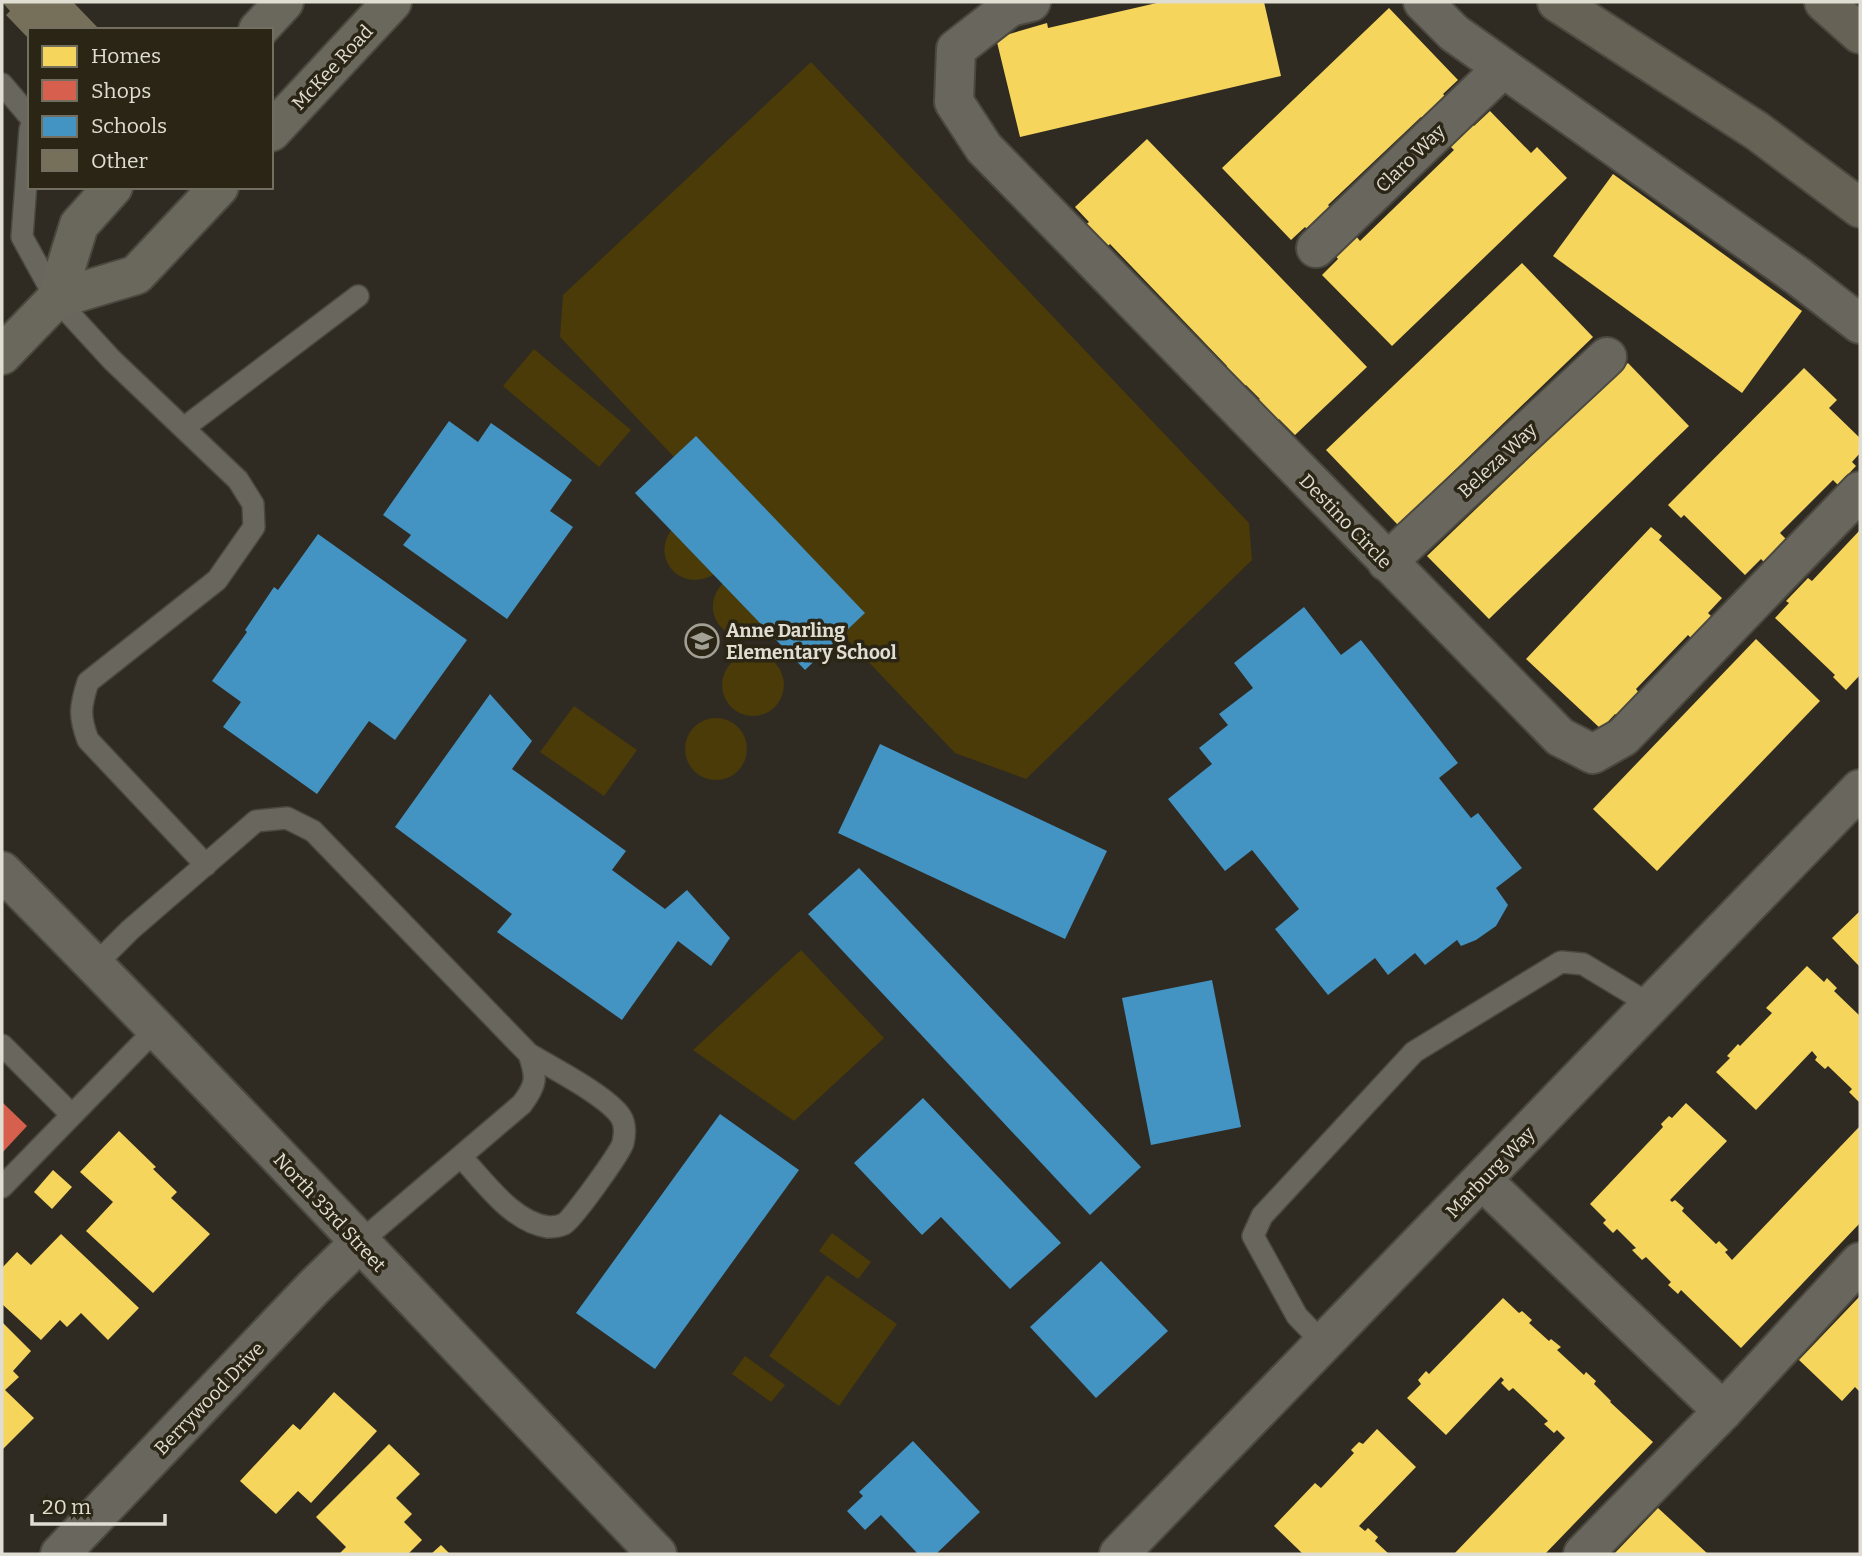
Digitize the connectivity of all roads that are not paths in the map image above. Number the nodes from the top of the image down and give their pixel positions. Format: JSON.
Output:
{"nodes":[{"id":1,"x":284,"y":2,"type":"edge"},
{"id":2,"x":392,"y":2,"type":"edge"},
{"id":3,"x":1031,"y":2,"type":"edge"},
{"id":4,"x":1423,"y":2,"type":"edge"},
{"id":5,"x":1557,"y":2,"type":"edge"},
{"id":6,"x":1824,"y":2,"type":"edge"},
{"id":7,"x":260,"y":28,"type":"edge"},
{"id":8,"x":1860,"y":34,"type":"edge"},
{"id":9,"x":1503,"y":68,"type":"junction"},
{"id":10,"x":2,"y":84,"type":"edge"},
{"id":11,"x":28,"y":115,"type":"edge"},
{"id":12,"x":273,"y":130,"type":"edge"},
{"id":13,"x":28,"y":157,"type":"edge"},
{"id":14,"x":111,"y":189,"type":"edge"},
{"id":15,"x":217,"y":189,"type":"edge"},
{"id":16,"x":1860,"y":208,"type":"edge"},
{"id":17,"x":1316,"y":248,"type":"dead end"},
{"id":18,"x":358,"y":296,"type":"dead end"},
{"id":19,"x":56,"y":299,"type":"junction"},
{"id":20,"x":1860,"y":324,"type":"edge"},
{"id":21,"x":2,"y":355,"type":"edge"},
{"id":22,"x":1607,"y":357,"type":"dead end"},
{"id":23,"x":185,"y":427,"type":"junction"},
{"id":24,"x":1860,"y":491,"type":"edge"},
{"id":25,"x":1387,"y":562,"type":"junction"},
{"id":26,"x":1858,"y":797,"type":"edge"},
{"id":27,"x":206,"y":865,"type":"junction"},
{"id":28,"x":2,"y":871,"type":"edge"},
{"id":29,"x":95,"y":965,"type":"junction"},
{"id":30,"x":1651,"y":1005,"type":"junction"},
{"id":31,"x":157,"y":1028,"type":"junction"},
{"id":32,"x":2,"y":1045,"type":"edge"},
{"id":33,"x":529,"y":1054,"type":"junction"},
{"id":34,"x":71,"y":1114,"type":"junction"},
{"id":35,"x":462,"y":1157,"type":"junction"},
{"id":36,"x":1482,"y":1180,"type":"junction"},
{"id":37,"x":2,"y":1187,"type":"edge"},
{"id":38,"x":359,"y":1243,"type":"junction"},
{"id":39,"x":1860,"y":1262,"type":"edge"},
{"id":40,"x":1324,"y":1343,"type":"junction"},
{"id":41,"x":1723,"y":1411,"type":"junction"},
{"id":42,"x":60,"y":1554,"type":"edge"},
{"id":43,"x":657,"y":1554,"type":"edge"},
{"id":44,"x":1119,"y":1554,"type":"edge"},
{"id":45,"x":1583,"y":1554,"type":"edge"}],
"edges":[{"from":1,"to":7,"type":"main road"},
{"from":2,"to":12,"type":"main road","name":"McKee Road"},
{"from":3,"to":25,"type":"street","name":"Destino Circle"},
{"from":4,"to":9,"type":"street"},
{"from":5,"to":16,"type":"highway"},
{"from":6,"to":8,"type":"highway"},
{"from":9,"to":17,"type":"street","name":"Claro Way"},
{"from":9,"to":20,"type":"street"},
{"from":10,"to":11,"type":"lane"},
{"from":13,"to":19,"type":"lane"},
{"from":14,"to":19,"type":"main road"},
{"from":15,"to":19,"type":"main road"},
{"from":18,"to":23,"type":"lane"},
{"from":19,"to":21,"type":"main road"},
{"from":19,"to":23,"type":"lane"},
{"from":22,"to":25,"type":"street","name":"Beleza Way"},
{"from":23,"to":27,"type":"lane"},
{"from":24,"to":25,"type":"street","name":"Destino Circle"},
{"from":26,"to":30,"type":"street","name":"Marburg Way"},
{"from":27,"to":29,"type":"lane"},
{"from":27,"to":33,"type":"lane"},
{"from":28,"to":29,"type":"street","name":"North 33rd Street"},
{"from":29,"to":31,"type":"street","name":"North 33rd Street"},
{"from":30,"to":36,"type":"street","name":"Marburg Way"},
{"from":30,"to":40,"type":"lane"},
{"from":31,"to":34,"type":"lane"},
{"from":31,"to":38,"type":"street","name":"North 33rd Street"},
{"from":32,"to":34,"type":"lane"},
{"from":33,"to":35,"type":"lane"},
{"from":33,"to":35,"type":"lane"},
{"from":34,"to":37,"type":"lane"},
{"from":35,"to":38,"type":"lane"},
{"from":36,"to":40,"type":"street","name":"Marburg Way"},
{"from":36,"to":41,"type":"street"},
{"from":38,"to":42,"type":"street","name":"Berrywood Drive"},
{"from":38,"to":43,"type":"street","name":"North 33rd Street"},
{"from":39,"to":41,"type":"street"},
{"from":40,"to":44,"type":"street","name":"Marburg Way"},
{"from":41,"to":45,"type":"street"}]}
